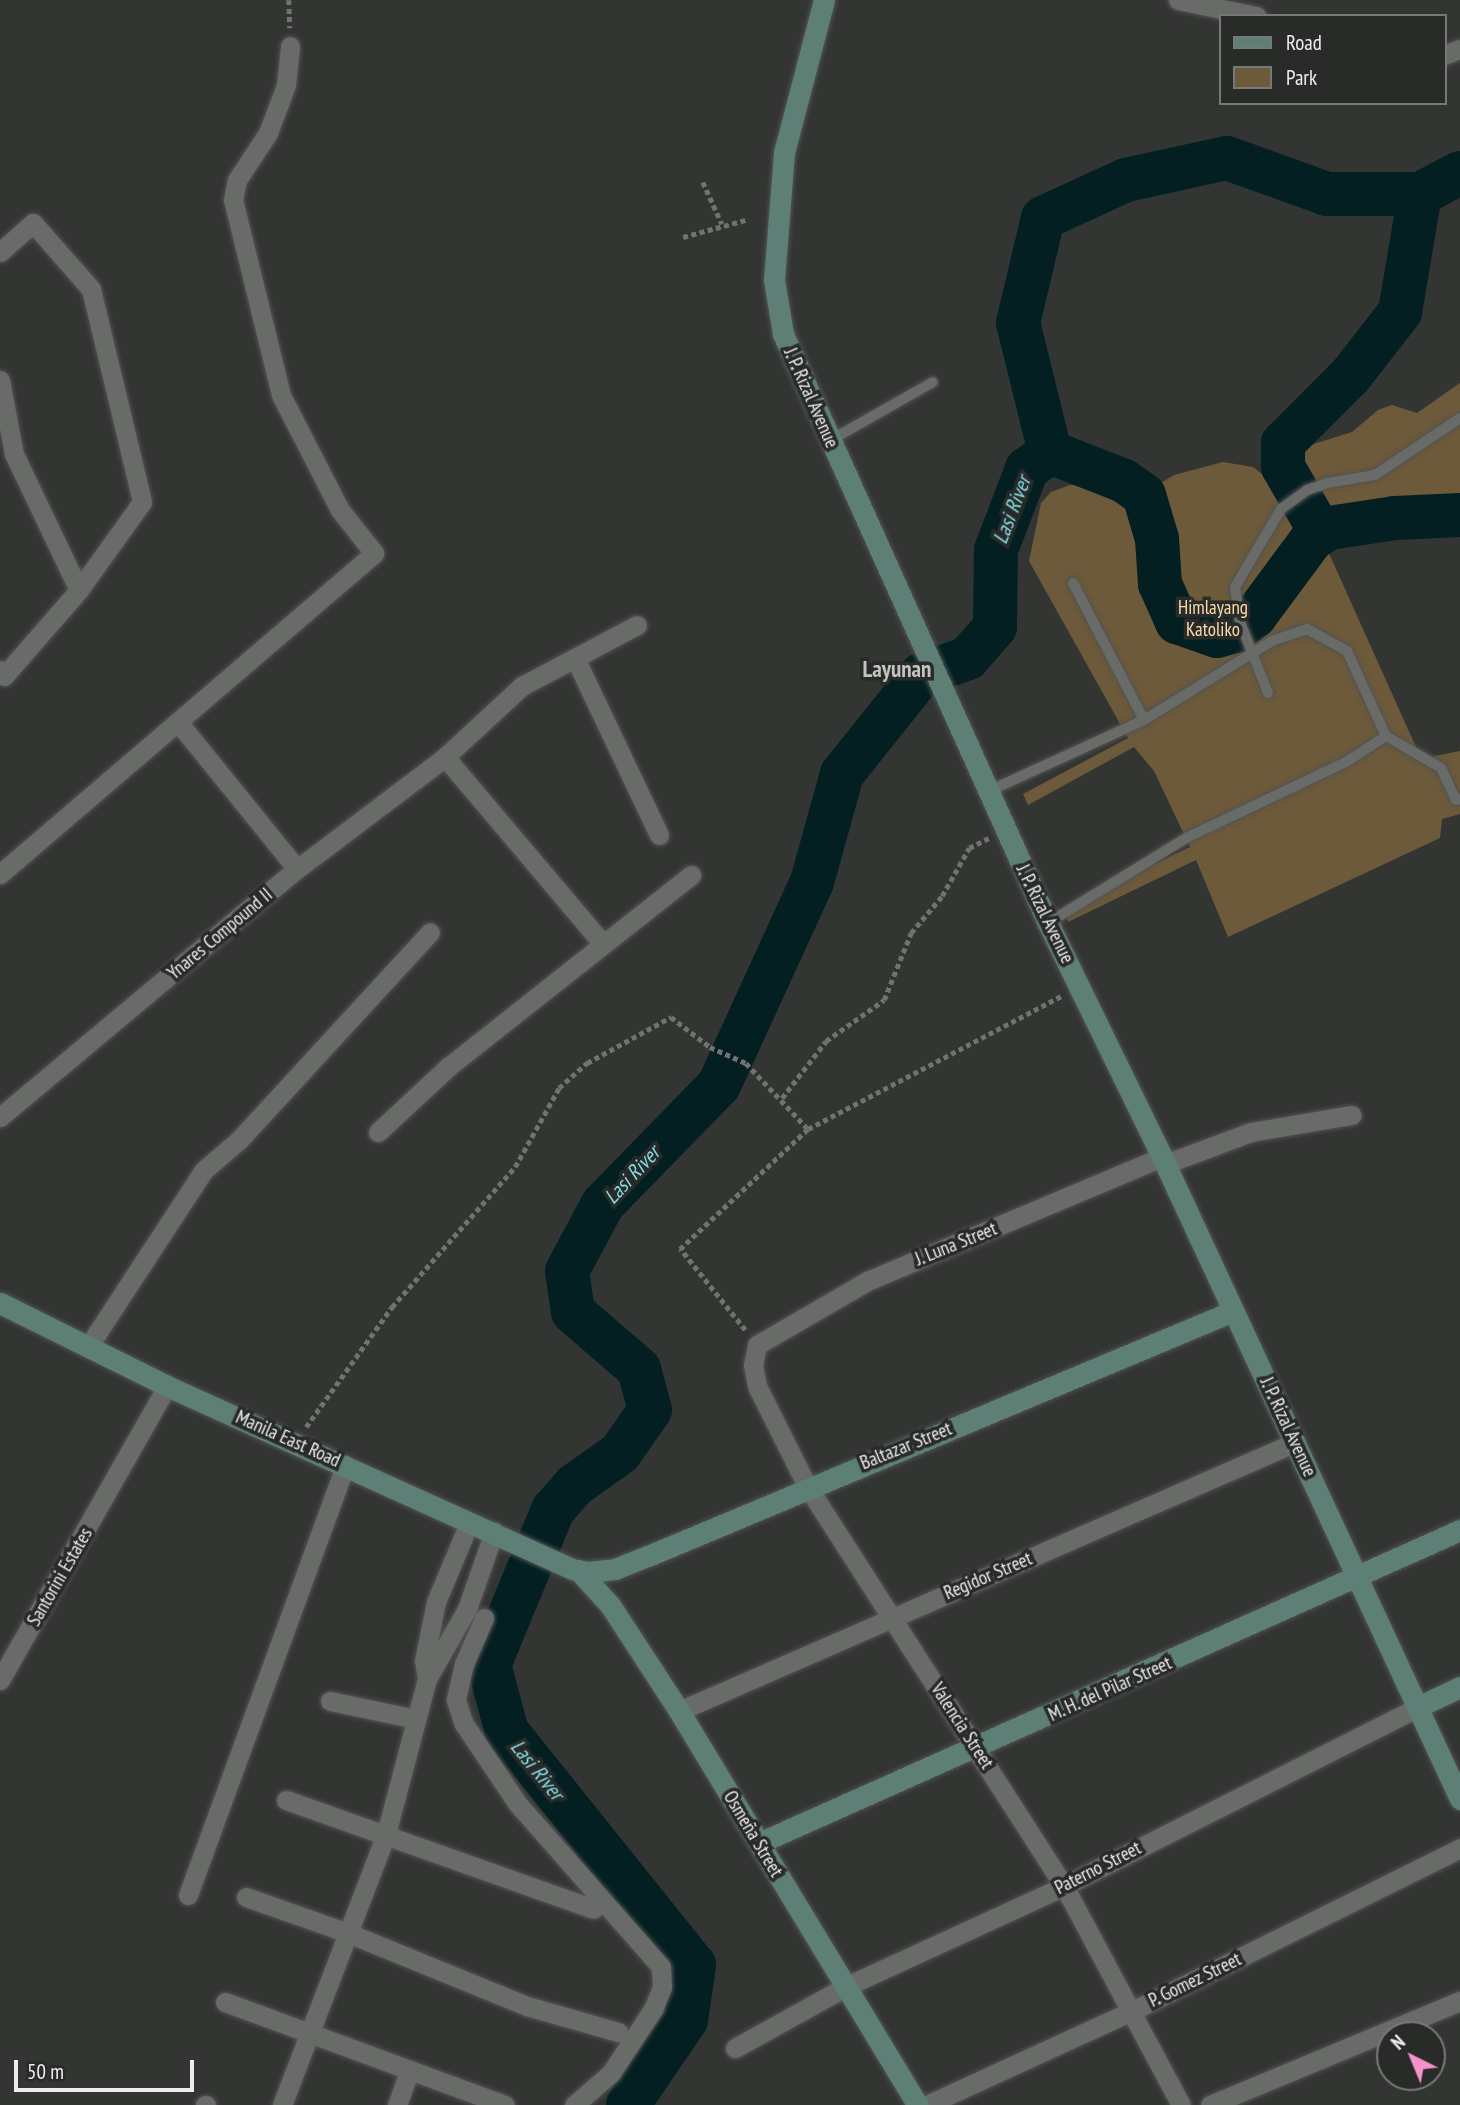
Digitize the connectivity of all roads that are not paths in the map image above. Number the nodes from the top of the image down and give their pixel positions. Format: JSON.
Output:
{"nodes":[{"id":1,"x":824,"y":0,"type":"edge"},
{"id":2,"x":1178,"y":0,"type":"edge"},
{"id":3,"x":1245,"y":14,"type":"edge"},
{"id":4,"x":290,"y":46,"type":"dead end"},
{"id":5,"x":0,"y":252,"type":"edge"},
{"id":6,"x":0,"y":380,"type":"edge"},
{"id":7,"x":933,"y":382,"type":"dead end"},
{"id":8,"x":1460,"y":418,"type":"edge"},
{"id":9,"x":830,"y":440,"type":"junction"},
{"id":10,"x":1073,"y":583,"type":"dead end"},
{"id":11,"x":79,"y":590,"type":"junction"},
{"id":12,"x":637,"y":625,"type":"dead end"},
{"id":13,"x":1250,"y":649,"type":"junction"},
{"id":14,"x":575,"y":658,"type":"junction"},
{"id":15,"x":0,"y":670,"type":"edge"},
{"id":16,"x":1268,"y":693,"type":"dead end"},
{"id":17,"x":1144,"y":720,"type":"junction"},
{"id":18,"x":178,"y":722,"type":"junction"},
{"id":19,"x":1386,"y":736,"type":"junction"},
{"id":20,"x":445,"y":757,"type":"junction"},
{"id":21,"x":989,"y":791,"type":"junction"},
{"id":22,"x":1460,"y":799,"type":"edge"},
{"id":23,"x":659,"y":835,"type":"dead end"},
{"id":24,"x":297,"y":869,"type":"junction"},
{"id":25,"x":0,"y":874,"type":"edge"},
{"id":26,"x":691,"y":875,"type":"dead end"},
{"id":27,"x":1048,"y":923,"type":"junction"},
{"id":28,"x":430,"y":932,"type":"dead end"},
{"id":29,"x":603,"y":944,"type":"junction"},
{"id":30,"x":1352,"y":1115,"type":"dead end"},
{"id":31,"x":0,"y":1117,"type":"edge"},
{"id":32,"x":378,"y":1132,"type":"dead end"},
{"id":33,"x":1164,"y":1160,"type":"junction"},
{"id":34,"x":0,"y":1303,"type":"edge"},
{"id":35,"x":1233,"y":1311,"type":"junction"},
{"id":36,"x":90,"y":1344,"type":"junction"},
{"id":37,"x":757,"y":1345,"type":"joint"},
{"id":38,"x":167,"y":1386,"type":"junction"},
{"id":39,"x":1296,"y":1442,"type":"junction"},
{"id":40,"x":345,"y":1465,"type":"junction"},
{"id":41,"x":807,"y":1486,"type":"junction"},
{"id":42,"x":469,"y":1523,"type":"junction"},
{"id":43,"x":1460,"y":1530,"type":"edge"},
{"id":44,"x":494,"y":1532,"type":"junction"},
{"id":45,"x":578,"y":1570,"type":"junction"},
{"id":46,"x":1357,"y":1576,"type":"junction"},
{"id":47,"x":484,"y":1618,"type":"dead end"},
{"id":48,"x":891,"y":1618,"type":"junction"},
{"id":49,"x":428,"y":1679,"type":"junction"},
{"id":50,"x":0,"y":1680,"type":"edge"},
{"id":51,"x":1460,"y":1687,"type":"edge"},
{"id":52,"x":330,"y":1701,"type":"dead end"},
{"id":53,"x":1418,"y":1707,"type":"junction"},
{"id":54,"x":679,"y":1711,"type":"junction"},
{"id":55,"x":416,"y":1719,"type":"junction"},
{"id":56,"x":978,"y":1749,"type":"junction"},
{"id":57,"x":1460,"y":1799,"type":"edge"},
{"id":58,"x":286,"y":1800,"type":"dead end"},
{"id":59,"x":386,"y":1834,"type":"junction"},
{"id":60,"x":758,"y":1843,"type":"junction"},
{"id":61,"x":1460,"y":1848,"type":"edge"},
{"id":62,"x":1064,"y":1886,"type":"junction"},
{"id":63,"x":188,"y":1895,"type":"dead end"},
{"id":64,"x":246,"y":1897,"type":"dead end"},
{"id":65,"x":593,"y":1909,"type":"dead end"},
{"id":66,"x":348,"y":1933,"type":"junction"},
{"id":67,"x":847,"y":1986,"type":"junction"},
{"id":68,"x":1460,"y":2001,"type":"edge"},
{"id":69,"x":225,"y":2002,"type":"dead end"},
{"id":70,"x":1134,"y":2010,"type":"junction"},
{"id":71,"x":309,"y":2031,"type":"junction"},
{"id":72,"x":618,"y":2032,"type":"dead end"},
{"id":73,"x":735,"y":2048,"type":"dead end"},
{"id":74,"x":410,"y":2070,"type":"junction"},
{"id":75,"x":282,"y":2105,"type":"edge"},
{"id":76,"x":397,"y":2105,"type":"edge"},
{"id":77,"x":505,"y":2105,"type":"edge"},
{"id":78,"x":575,"y":2105,"type":"edge"},
{"id":79,"x":918,"y":2105,"type":"edge"},
{"id":80,"x":927,"y":2105,"type":"edge"},
{"id":81,"x":1181,"y":2105,"type":"edge"},
{"id":82,"x":1210,"y":2105,"type":"edge"}],
"edges":[{"from":1,"to":9,"type":"main road","name":"J. P. Rizal Avenue"},
{"from":2,"to":3,"type":"street"},
{"from":4,"to":18,"type":"street"},
{"from":5,"to":11,"type":"street"},
{"from":6,"to":11,"type":"street"},
{"from":7,"to":9,"type":"lane"},
{"from":8,"to":13,"type":"lane"},
{"from":9,"to":21,"type":"main road","name":"J. P. Rizal Avenue"},
{"from":10,"to":17,"type":"lane"},
{"from":11,"to":15,"type":"street"},
{"from":12,"to":14,"type":"street","name":"Ynares Compound II"},
{"from":13,"to":16,"type":"lane"},
{"from":13,"to":17,"type":"lane"},
{"from":13,"to":19,"type":"lane"},
{"from":14,"to":20,"type":"street","name":"Ynares Compound II"},
{"from":14,"to":23,"type":"street"},
{"from":17,"to":21,"type":"lane"},
{"from":18,"to":24,"type":"street"},
{"from":18,"to":25,"type":"street"},
{"from":19,"to":22,"type":"lane"},
{"from":19,"to":27,"type":"lane"},
{"from":20,"to":24,"type":"street","name":"Ynares Compound II"},
{"from":20,"to":29,"type":"street"},
{"from":21,"to":27,"type":"main road","name":"J. P. Rizal Avenue"},
{"from":24,"to":31,"type":"street","name":"Ynares Compound II"},
{"from":26,"to":29,"type":"street"},
{"from":27,"to":33,"type":"main road","name":"J. P. Rizal Avenue"},
{"from":28,"to":36,"type":"street"},
{"from":29,"to":32,"type":"street"},
{"from":30,"to":33,"type":"street","name":"J. Luna Street"},
{"from":33,"to":35,"type":"main road","name":"J. P. Rizal Avenue"},
{"from":33,"to":37,"type":"street","name":"J. Luna Street"},
{"from":34,"to":36,"type":"main road","name":"Manila East Road"},
{"from":35,"to":39,"type":"main road","name":"J. P. Rizal Avenue"},
{"from":35,"to":41,"type":"main road","name":"Baltazar Street"},
{"from":36,"to":38,"type":"main road","name":"Manila East Road"},
{"from":37,"to":41,"type":"street","name":"Valencia Street"},
{"from":38,"to":40,"type":"main road","name":"Manila East Road"},
{"from":38,"to":50,"type":"street","name":"Santorini Estates"},
{"from":39,"to":46,"type":"main road","name":"J. P. Rizal Avenue"},
{"from":39,"to":48,"type":"street","name":"Regidor Street"},
{"from":40,"to":42,"type":"main road","name":"Manila East Road"},
{"from":40,"to":63,"type":"street"},
{"from":41,"to":45,"type":"main road","name":"Baltazar Street"},
{"from":41,"to":48,"type":"street","name":"Valencia Street"},
{"from":42,"to":44,"type":"main road","name":"Manila East Road"},
{"from":42,"to":49,"type":"street"},
{"from":43,"to":46,"type":"main road","name":"M. H. del Pilar Street"},
{"from":44,"to":45,"type":"main road","name":"Manila East Road"},
{"from":44,"to":49,"type":"street"},
{"from":45,"to":54,"type":"main road","name":"Osmeña Street"},
{"from":46,"to":53,"type":"main road","name":"J. P. Rizal Avenue"},
{"from":46,"to":56,"type":"main road","name":"M. H. del Pilar Street"},
{"from":47,"to":78,"type":"street"},
{"from":48,"to":54,"type":"street","name":"Regidor Street"},
{"from":48,"to":56,"type":"street","name":"Valencia Street"},
{"from":49,"to":55,"type":"street"},
{"from":51,"to":53,"type":"main road","name":"Paterno Street"},
{"from":52,"to":55,"type":"street"},
{"from":53,"to":57,"type":"main road","name":"J. P. Rizal Avenue"},
{"from":53,"to":62,"type":"street","name":"Paterno Street"},
{"from":54,"to":60,"type":"main road","name":"Osmeña Street"},
{"from":55,"to":59,"type":"street"},
{"from":56,"to":60,"type":"main road","name":"M. H. del Pilar Street"},
{"from":56,"to":62,"type":"street","name":"Valencia Street"},
{"from":58,"to":59,"type":"street"},
{"from":59,"to":65,"type":"street"},
{"from":59,"to":66,"type":"street"},
{"from":60,"to":67,"type":"main road","name":"Osmeña Street"},
{"from":61,"to":70,"type":"street","name":"P. Gomez Street"},
{"from":62,"to":67,"type":"street","name":"Paterno Street"},
{"from":62,"to":70,"type":"street","name":"Valencia Street"},
{"from":64,"to":66,"type":"street"},
{"from":66,"to":71,"type":"street"},
{"from":66,"to":72,"type":"street"},
{"from":67,"to":73,"type":"street","name":"Paterno Street"},
{"from":67,"to":79,"type":"main road","name":"Osmeña Street"},
{"from":68,"to":82,"type":"street"},
{"from":69,"to":71,"type":"street"},
{"from":70,"to":80,"type":"street","name":"P. Gomez Street"},
{"from":70,"to":81,"type":"street","name":"Valencia Street"},
{"from":71,"to":74,"type":"street"},
{"from":71,"to":75,"type":"street"},
{"from":74,"to":76,"type":"street"},
{"from":74,"to":77,"type":"street"}]}
